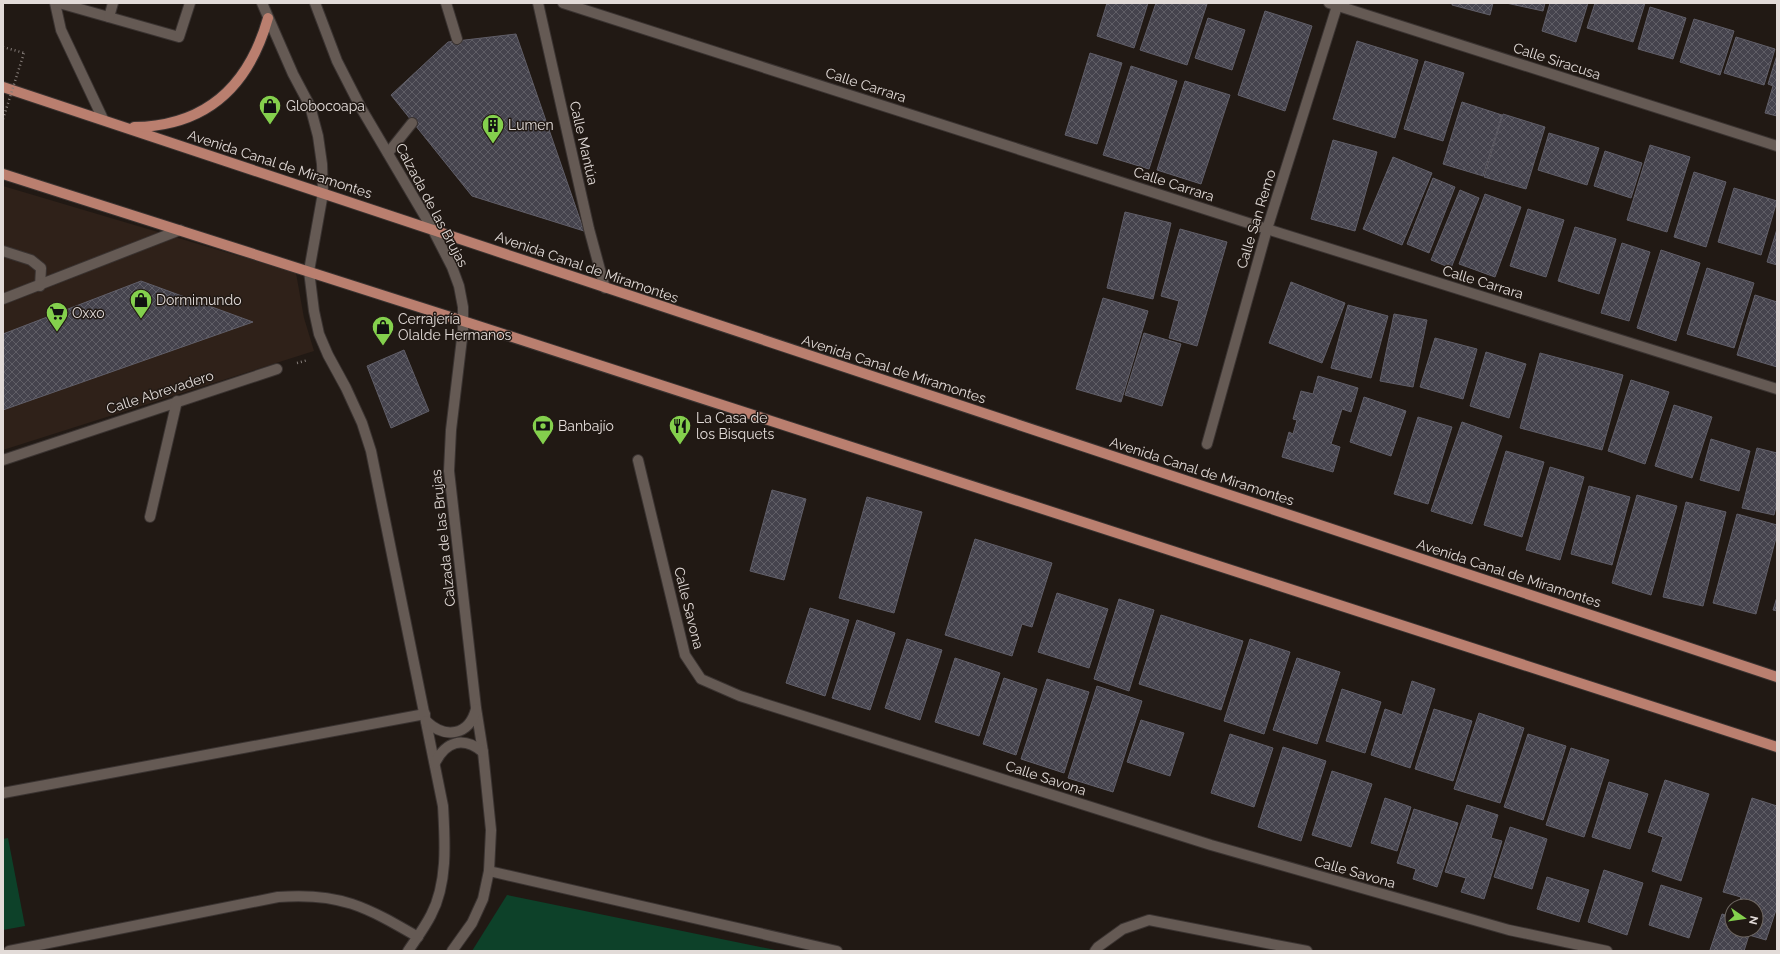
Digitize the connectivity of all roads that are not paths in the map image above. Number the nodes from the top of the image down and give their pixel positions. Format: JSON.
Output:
{"nodes":[{"id":1,"x":55,"y":3,"type":"edge"},
{"id":2,"x":59,"y":3,"type":"edge"},
{"id":3,"x":113,"y":3,"type":"edge"},
{"id":4,"x":190,"y":3,"type":"edge"},
{"id":5,"x":262,"y":3,"type":"edge"},
{"id":6,"x":315,"y":3,"type":"edge"},
{"id":7,"x":446,"y":3,"type":"edge"},
{"id":8,"x":538,"y":3,"type":"edge"},
{"id":9,"x":563,"y":3,"type":"edge"},
{"id":10,"x":1335,"y":4,"type":"edge"},
{"id":11,"x":109,"y":17,"type":"junction"},
{"id":12,"x":268,"y":18,"type":"junction"},
{"id":13,"x":457,"y":39,"type":"dead end"},
{"id":14,"x":3,"y":86,"type":"edge"},
{"id":15,"x":103,"y":119,"type":"junction"},
{"id":16,"x":412,"y":123,"type":"dead end"},
{"id":17,"x":126,"y":127,"type":"junction"},
{"id":18,"x":1777,"y":146,"type":"edge"},
{"id":19,"x":388,"y":152,"type":"junction"},
{"id":20,"x":3,"y":174,"type":"edge"},
{"id":21,"x":323,"y":193,"type":"junction"},
{"id":22,"x":1267,"y":229,"type":"junction"},
{"id":23,"x":180,"y":230,"type":"junction"},
{"id":24,"x":433,"y":230,"type":"junction"},
{"id":25,"x":3,"y":251,"type":"edge"},
{"id":26,"x":309,"y":271,"type":"junction"},
{"id":27,"x":40,"y":286,"type":"junction"},
{"id":28,"x":605,"y":288,"type":"junction"},
{"id":29,"x":3,"y":299,"type":"edge"},
{"id":30,"x":463,"y":321,"type":"junction"},
{"id":31,"x":277,"y":369,"type":"road end"},
{"id":32,"x":1777,"y":390,"type":"edge"},
{"id":33,"x":177,"y":401,"type":"junction"},
{"id":34,"x":1207,"y":444,"type":"dead end"},
{"id":35,"x":3,"y":460,"type":"edge"},
{"id":36,"x":638,"y":460,"type":"dead end"},
{"id":37,"x":150,"y":517,"type":"dead end"},
{"id":38,"x":1777,"y":677,"type":"edge"},
{"id":39,"x":476,"y":708,"type":"junction"},
{"id":40,"x":426,"y":717,"type":"junction"},
{"id":41,"x":1777,"y":747,"type":"edge"},
{"id":42,"x":483,"y":752,"type":"junction"},
{"id":43,"x":435,"y":763,"type":"junction"},
{"id":44,"x":3,"y":793,"type":"edge"},
{"id":45,"x":489,"y":871,"type":"junction"},
{"id":46,"x":418,"y":938,"type":"junction"},
{"id":47,"x":8,"y":951,"type":"edge"},
{"id":48,"x":408,"y":951,"type":"edge"},
{"id":49,"x":452,"y":951,"type":"edge"},
{"id":50,"x":833,"y":951,"type":"edge"},
{"id":51,"x":1095,"y":951,"type":"edge"},
{"id":52,"x":1307,"y":951,"type":"edge"},
{"id":53,"x":1607,"y":951,"type":"edge"}],
"edges":[{"from":1,"to":15,"type":"street"},
{"from":2,"to":11,"type":"street"},
{"from":3,"to":11,"type":"street"},
{"from":4,"to":11,"type":"street"},
{"from":5,"to":12,"type":"street"},
{"from":6,"to":19,"type":"street","name":"Calzada de las Brujas"},
{"from":7,"to":13,"type":"street"},
{"from":8,"to":28,"type":"street","name":"Calle Mantúa"},
{"from":9,"to":22,"type":"street","name":"Calle Carrara"},
{"from":10,"to":18,"type":"street","name":"Calle Siracusa"},
{"from":10,"to":22,"type":"street","name":"Calle San Remo"},
{"from":12,"to":17,"type":"main road"},
{"from":12,"to":21,"type":"street"},
{"from":14,"to":15,"type":"main road","name":"Avenida Canal de Miramontes"},
{"from":15,"to":17,"type":"main road","name":"Avenida Canal de Miramontes"},
{"from":16,"to":19,"type":"street"},
{"from":17,"to":21,"type":"main road","name":"Avenida Canal de Miramontes"},
{"from":19,"to":24,"type":"street","name":"Calzada de las Brujas"},
{"from":20,"to":23,"type":"main road"},
{"from":21,"to":24,"type":"main road","name":"Avenida Canal de Miramontes"},
{"from":21,"to":26,"type":"street"},
{"from":22,"to":32,"type":"street","name":"Calle Carrara"},
{"from":22,"to":34,"type":"street","name":"Calle San Remo"},
{"from":23,"to":26,"type":"main road"},
{"from":23,"to":27,"type":"street"},
{"from":24,"to":28,"type":"main road","name":"Avenida Canal de Miramontes"},
{"from":24,"to":30,"type":"street","name":"Calzada de las Brujas"},
{"from":25,"to":27,"type":"street"},
{"from":26,"to":30,"type":"main road"},
{"from":26,"to":40,"type":"street"},
{"from":27,"to":29,"type":"street"},
{"from":28,"to":38,"type":"main road","name":"Avenida Canal de Miramontes"},
{"from":30,"to":39,"type":"street","name":"Calzada de las Brujas"},
{"from":30,"to":41,"type":"main road"},
{"from":31,"to":33,"type":"street","name":"Calle Abrevadero"},
{"from":33,"to":35,"type":"street","name":"Calle Abrevadero"},
{"from":33,"to":37,"type":"street"},
{"from":36,"to":53,"type":"street","name":"Calle Savona"},
{"from":39,"to":40,"type":"street"},
{"from":39,"to":42,"type":"street","name":"Calzada de las Brujas"},
{"from":40,"to":43,"type":"street"},
{"from":40,"to":44,"type":"street"},
{"from":42,"to":43,"type":"street"},
{"from":42,"to":45,"type":"street","name":"Calzada de las Brujas"},
{"from":43,"to":46,"type":"street"},
{"from":45,"to":49,"type":"street","name":"Calzada de las Brujas"},
{"from":45,"to":50,"type":"street"},
{"from":46,"to":47,"type":"street"},
{"from":46,"to":48,"type":"street"},
{"from":51,"to":52,"type":"street"}]}
